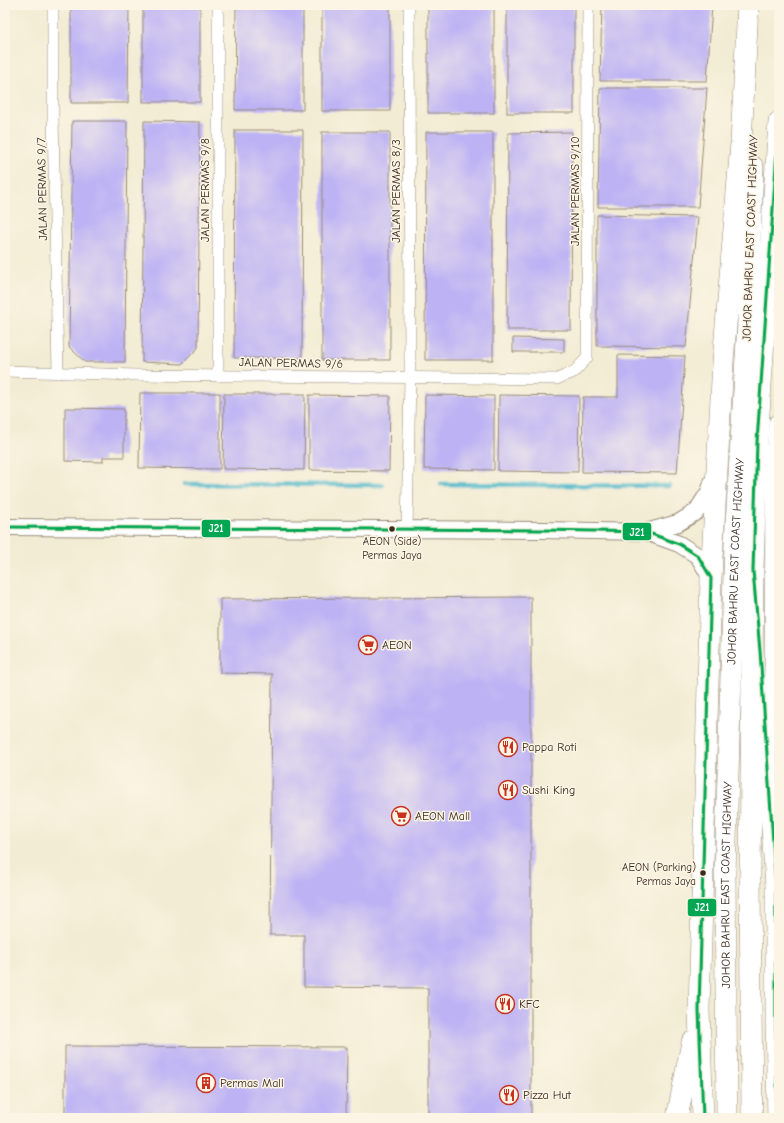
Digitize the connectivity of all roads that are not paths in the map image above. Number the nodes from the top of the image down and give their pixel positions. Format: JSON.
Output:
{"nodes":[{"id":1,"x":54,"y":5,"type":"edge"},
{"id":2,"x":218,"y":5,"type":"edge"},
{"id":3,"x":409,"y":5,"type":"edge"},
{"id":4,"x":588,"y":5,"type":"edge"},
{"id":5,"x":748,"y":5,"type":"edge"},
{"id":6,"x":762,"y":5,"type":"edge"},
{"id":7,"x":779,"y":122,"type":"edge"},
{"id":8,"x":5,"y":371,"type":"edge"},
{"id":9,"x":574,"y":372,"type":"joint"},
{"id":10,"x":58,"y":373,"type":"junction"},
{"id":11,"x":218,"y":376,"type":"junction"},
{"id":12,"x":410,"y":377,"type":"junction"},
{"id":13,"x":779,"y":424,"type":"edge"},
{"id":14,"x":717,"y":467,"type":"junction"},
{"id":15,"x":5,"y":527,"type":"edge"},
{"id":16,"x":408,"y":530,"type":"junction"},
{"id":17,"x":646,"y":532,"type":"junction"},
{"id":18,"x":753,"y":571,"type":"junction"},
{"id":19,"x":711,"y":578,"type":"junction"},
{"id":20,"x":779,"y":788,"type":"edge"},
{"id":21,"x":779,"y":864,"type":"edge"},
{"id":22,"x":776,"y":886,"type":"junction"},
{"id":23,"x":699,"y":1010,"type":"junction"},
{"id":24,"x":777,"y":1026,"type":"edge"},
{"id":25,"x":752,"y":1116,"type":"edge"},
{"id":26,"x":727,"y":1117,"type":"edge"},
{"id":27,"x":677,"y":1118,"type":"edge"},
{"id":28,"x":703,"y":1118,"type":"edge"},
{"id":29,"x":778,"y":1118,"type":"edge"}],
"edges":[{"from":1,"to":10,"type":"street","name":"JALAN PERMAS 9/7"},
{"from":2,"to":11,"type":"street","name":"JALAN PERMAS 9/8"},
{"from":3,"to":12,"type":"street","name":"JALAN PERMAS 8/3"},
{"from":4,"to":9,"type":"street","name":"JALAN PERMAS 9/10"},
{"from":5,"to":14,"type":"highway"},
{"from":6,"to":26,"type":"highway","name":"JOHOR BAHRU EAST COAST HIGHWAY"},
{"from":7,"to":18,"type":"highway","name":"JOHOR BAHRU EAST COAST HIGHWAY"},
{"from":8,"to":10,"type":"street","name":"JALAN PERMAS 9/6"},
{"from":9,"to":12,"type":"street","name":"JALAN PERMAS 9/6"},
{"from":10,"to":11,"type":"street","name":"JALAN PERMAS 9/6"},
{"from":11,"to":12,"type":"street","name":"JALAN PERMAS 9/6"},
{"from":12,"to":16,"type":"street","name":"JALAN PERMAS 8/3"},
{"from":13,"to":20,"type":"highway"},
{"from":14,"to":17,"type":"street"},
{"from":14,"to":19,"type":"highway"},
{"from":15,"to":16,"type":"street"},
{"from":16,"to":17,"type":"street"},
{"from":17,"to":19,"type":"street"},
{"from":18,"to":22,"type":"highway"},
{"from":18,"to":25,"type":"highway","name":"JOHOR BAHRU EAST COAST HIGHWAY"},
{"from":19,"to":23,"type":"highway"},
{"from":21,"to":22,"type":"highway"},
{"from":22,"to":24,"type":"highway"},
{"from":23,"to":27,"type":"highway"},
{"from":23,"to":28,"type":"highway"},
{"from":24,"to":29,"type":"highway"}]}
